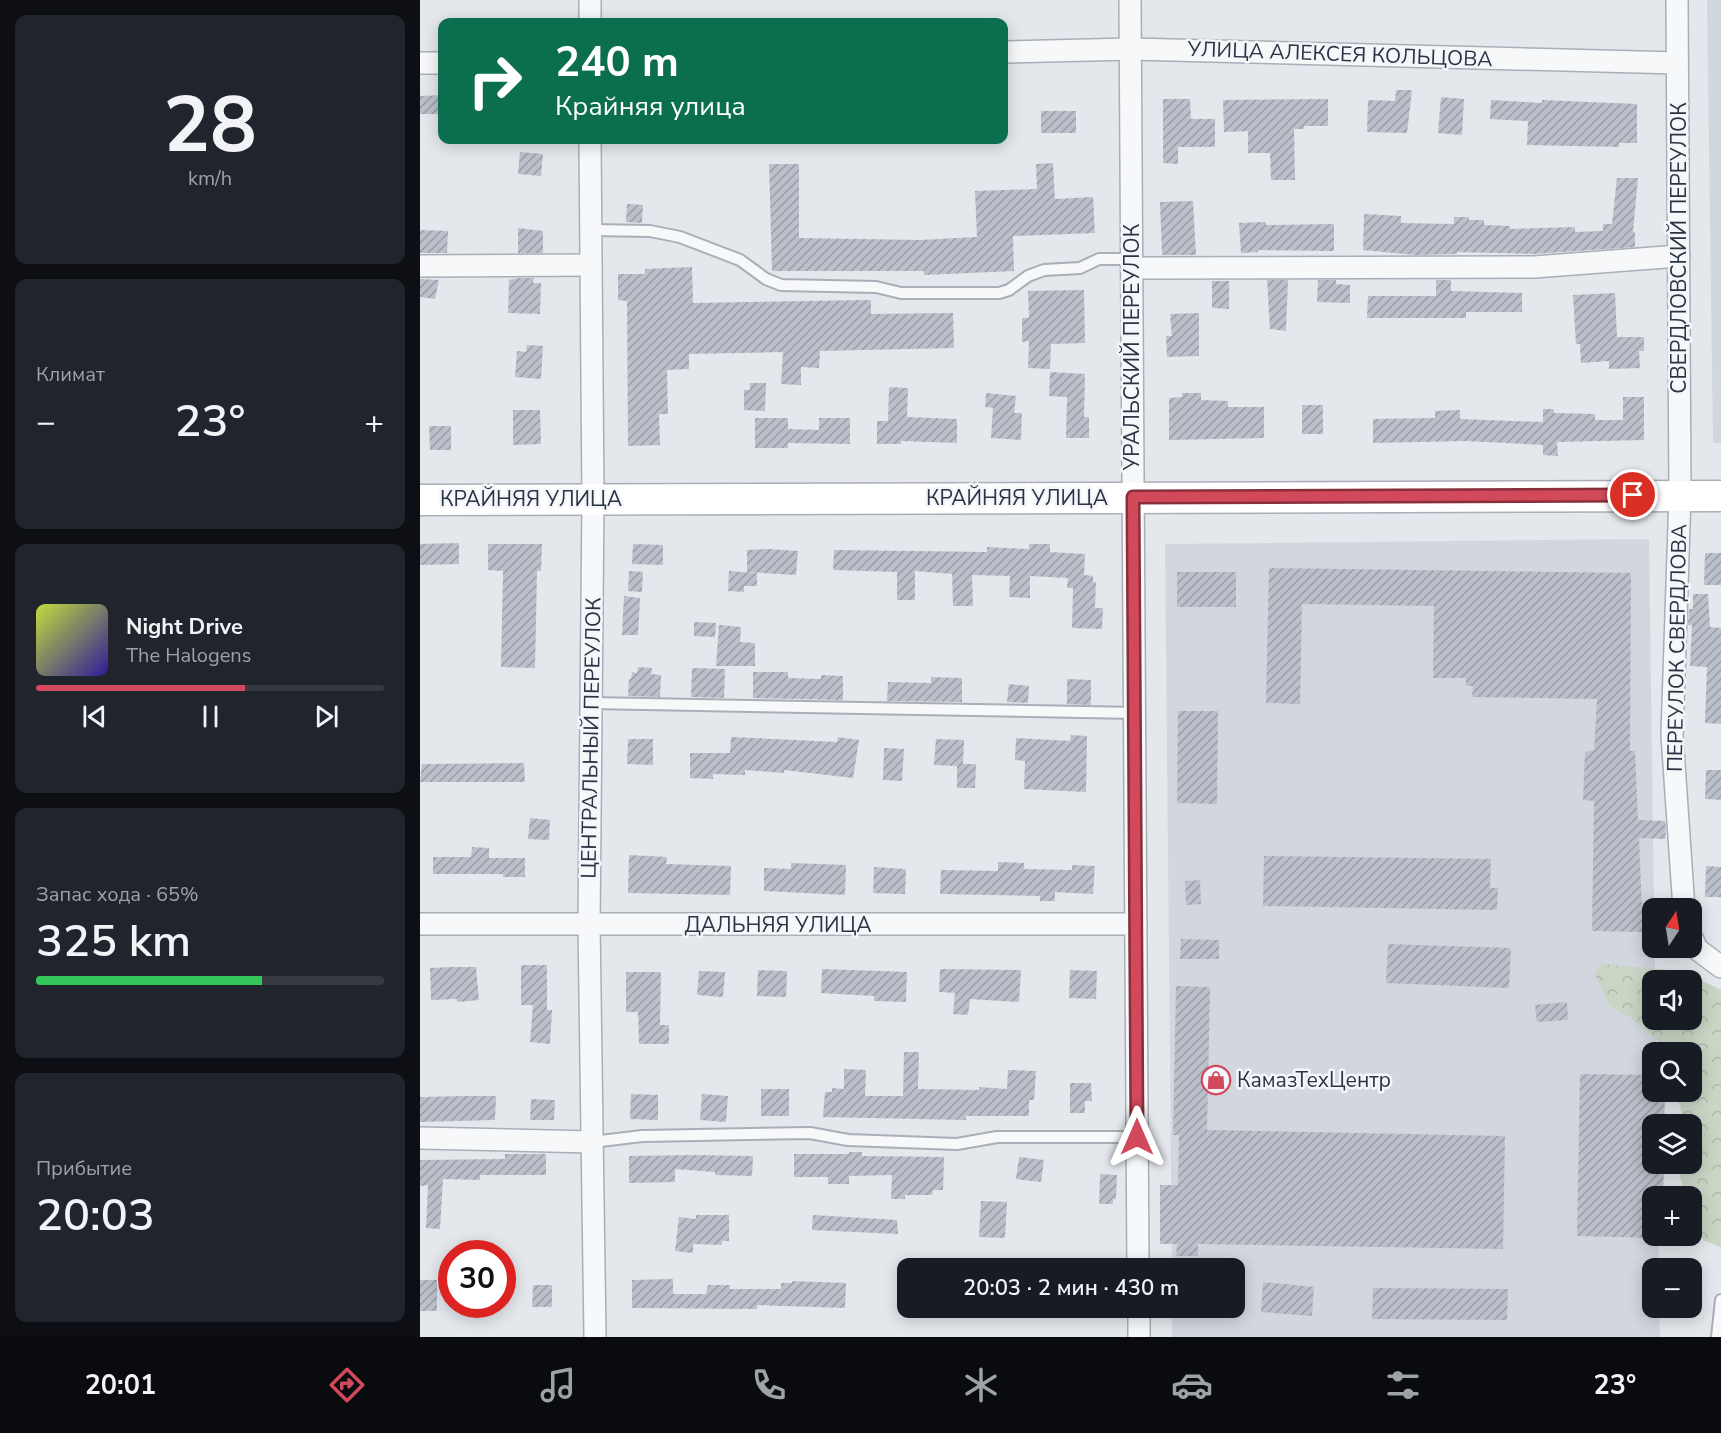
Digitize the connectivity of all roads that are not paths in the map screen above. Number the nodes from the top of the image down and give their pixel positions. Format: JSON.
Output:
{"nodes":[{"id":1,"x":590,"y":0,"type":"edge"},
{"id":2,"x":1130,"y":0,"type":"edge"},
{"id":3,"x":1677,"y":0,"type":"edge"},
{"id":4,"x":590,"y":18,"type":"edge"},
{"id":5,"x":1131,"y":49,"type":"junction"},
{"id":6,"x":1008,"y":52,"type":"edge"},
{"id":7,"x":420,"y":63,"type":"edge"},
{"id":8,"x":438,"y":63,"type":"edge"},
{"id":9,"x":1677,"y":63,"type":"junction"},
{"id":10,"x":590,"y":144,"type":"edge"},
{"id":11,"x":591,"y":230,"type":"junction"},
{"id":12,"x":1679,"y":256,"type":"junction"},
{"id":13,"x":1132,"y":263,"type":"junction"},
{"id":14,"x":591,"y":265,"type":"junction"},
{"id":15,"x":420,"y":266,"type":"edge"},
{"id":16,"x":1680,"y":495,"type":"junction"},
{"id":17,"x":1721,"y":496,"type":"edge"},
{"id":18,"x":1133,"y":497,"type":"junction"},
{"id":19,"x":593,"y":499,"type":"junction"},
{"id":20,"x":420,"y":500,"type":"edge"},
{"id":21,"x":591,"y":703,"type":"junction"},
{"id":22,"x":1135,"y":713,"type":"junction"},
{"id":23,"x":1683,"y":898,"type":"edge"},
{"id":24,"x":420,"y":924,"type":"edge"},
{"id":25,"x":1136,"y":924,"type":"junction"},
{"id":26,"x":589,"y":925,"type":"junction"},
{"id":27,"x":1702,"y":953,"type":"edge"},
{"id":28,"x":1721,"y":968,"type":"edge"},
{"id":29,"x":1137,"y":1137,"type":"junction"},
{"id":30,"x":420,"y":1138,"type":"edge"},
{"id":31,"x":592,"y":1142,"type":"junction"},
{"id":32,"x":1138,"y":1258,"type":"edge"},
{"id":33,"x":1721,"y":1300,"type":"edge"},
{"id":34,"x":1138,"y":1318,"type":"edge"},
{"id":35,"x":595,"y":1337,"type":"edge"},
{"id":36,"x":1139,"y":1337,"type":"edge"},
{"id":37,"x":1717,"y":1337,"type":"edge"}],
"edges":[{"from":1,"to":4,"type":"street"},
{"from":2,"to":5,"type":"street","name":"УРАЛЬСКИЙ ПЕРЕУЛОК"},
{"from":3,"to":9,"type":"street","name":"СВЕРДЛОВСКИЙ ПЕРЕУЛОК"},
{"from":5,"to":6,"type":"street","name":"УЛИЦА АЛЕКСЕЯ КОЛЬЦОВА"},
{"from":5,"to":9,"type":"street","name":"УЛИЦА АЛЕКСЕЯ КОЛЬЦОВА"},
{"from":5,"to":13,"type":"street","name":"УРАЛЬСКИЙ ПЕРЕУЛОК"},
{"from":7,"to":8,"type":"street"},
{"from":9,"to":12,"type":"street","name":"СВЕРДЛОВСКИЙ ПЕРЕУЛОК"},
{"from":10,"to":11,"type":"street","name":"ЦЕНТРАЛЬНЫЙ ПЕРЕУЛОК"},
{"from":11,"to":13,"type":"lane"},
{"from":11,"to":14,"type":"street","name":"ЦЕНТРАЛЬНЫЙ ПЕРЕУЛОК"},
{"from":12,"to":13,"type":"street"},
{"from":12,"to":16,"type":"street","name":"СВЕРДЛОВСКИЙ ПЕРЕУЛОК"},
{"from":13,"to":18,"type":"street","name":"УРАЛЬСКИЙ ПЕРЕУЛОК"},
{"from":14,"to":15,"type":"street"},
{"from":14,"to":19,"type":"street","name":"ЦЕНТРАЛЬНЫЙ ПЕРЕУЛОК"},
{"from":16,"to":17,"type":"main road","name":"КРАЙНЯЯ УЛИЦА"},
{"from":16,"to":18,"type":"main road","name":"КРАЙНЯЯ УЛИЦА"},
{"from":16,"to":23,"type":"street","name":"ПЕРЕУЛОК СВЕРДЛОВА"},
{"from":18,"to":19,"type":"main road","name":"КРАЙНЯЯ УЛИЦА"},
{"from":18,"to":22,"type":"street","name":"УРАЛЬСКИЙ ПЕРЕУЛОК"},
{"from":19,"to":20,"type":"main road","name":"КРАЙНЯЯ УЛИЦА"},
{"from":19,"to":21,"type":"street","name":"ЦЕНТРАЛЬНЫЙ ПЕРЕУЛОК"},
{"from":21,"to":22,"type":"lane"},
{"from":21,"to":26,"type":"street","name":"ЦЕНТРАЛЬНЫЙ ПЕРЕУЛОК"},
{"from":22,"to":25,"type":"street","name":"УРАЛЬСКИЙ ПЕРЕУЛОК"},
{"from":24,"to":26,"type":"street","name":"ДАЛЬНЯЯ УЛИЦА"},
{"from":25,"to":26,"type":"street","name":"ДАЛЬНЯЯ УЛИЦА"},
{"from":25,"to":29,"type":"street","name":"УРАЛЬСКИЙ ПЕРЕУЛОК"},
{"from":26,"to":31,"type":"street","name":"ЦЕНТРАЛЬНЫЙ ПЕРЕУЛОК"},
{"from":27,"to":28,"type":"street"},
{"from":29,"to":31,"type":"lane"},
{"from":29,"to":32,"type":"street","name":"УРАЛЬСКИЙ ПЕРЕУЛОК"},
{"from":30,"to":31,"type":"street"},
{"from":31,"to":35,"type":"street","name":"ЦЕНТРАЛЬНЫЙ ПЕРЕУЛОК"},
{"from":33,"to":37,"type":"lane"},
{"from":34,"to":36,"type":"street"}]}
